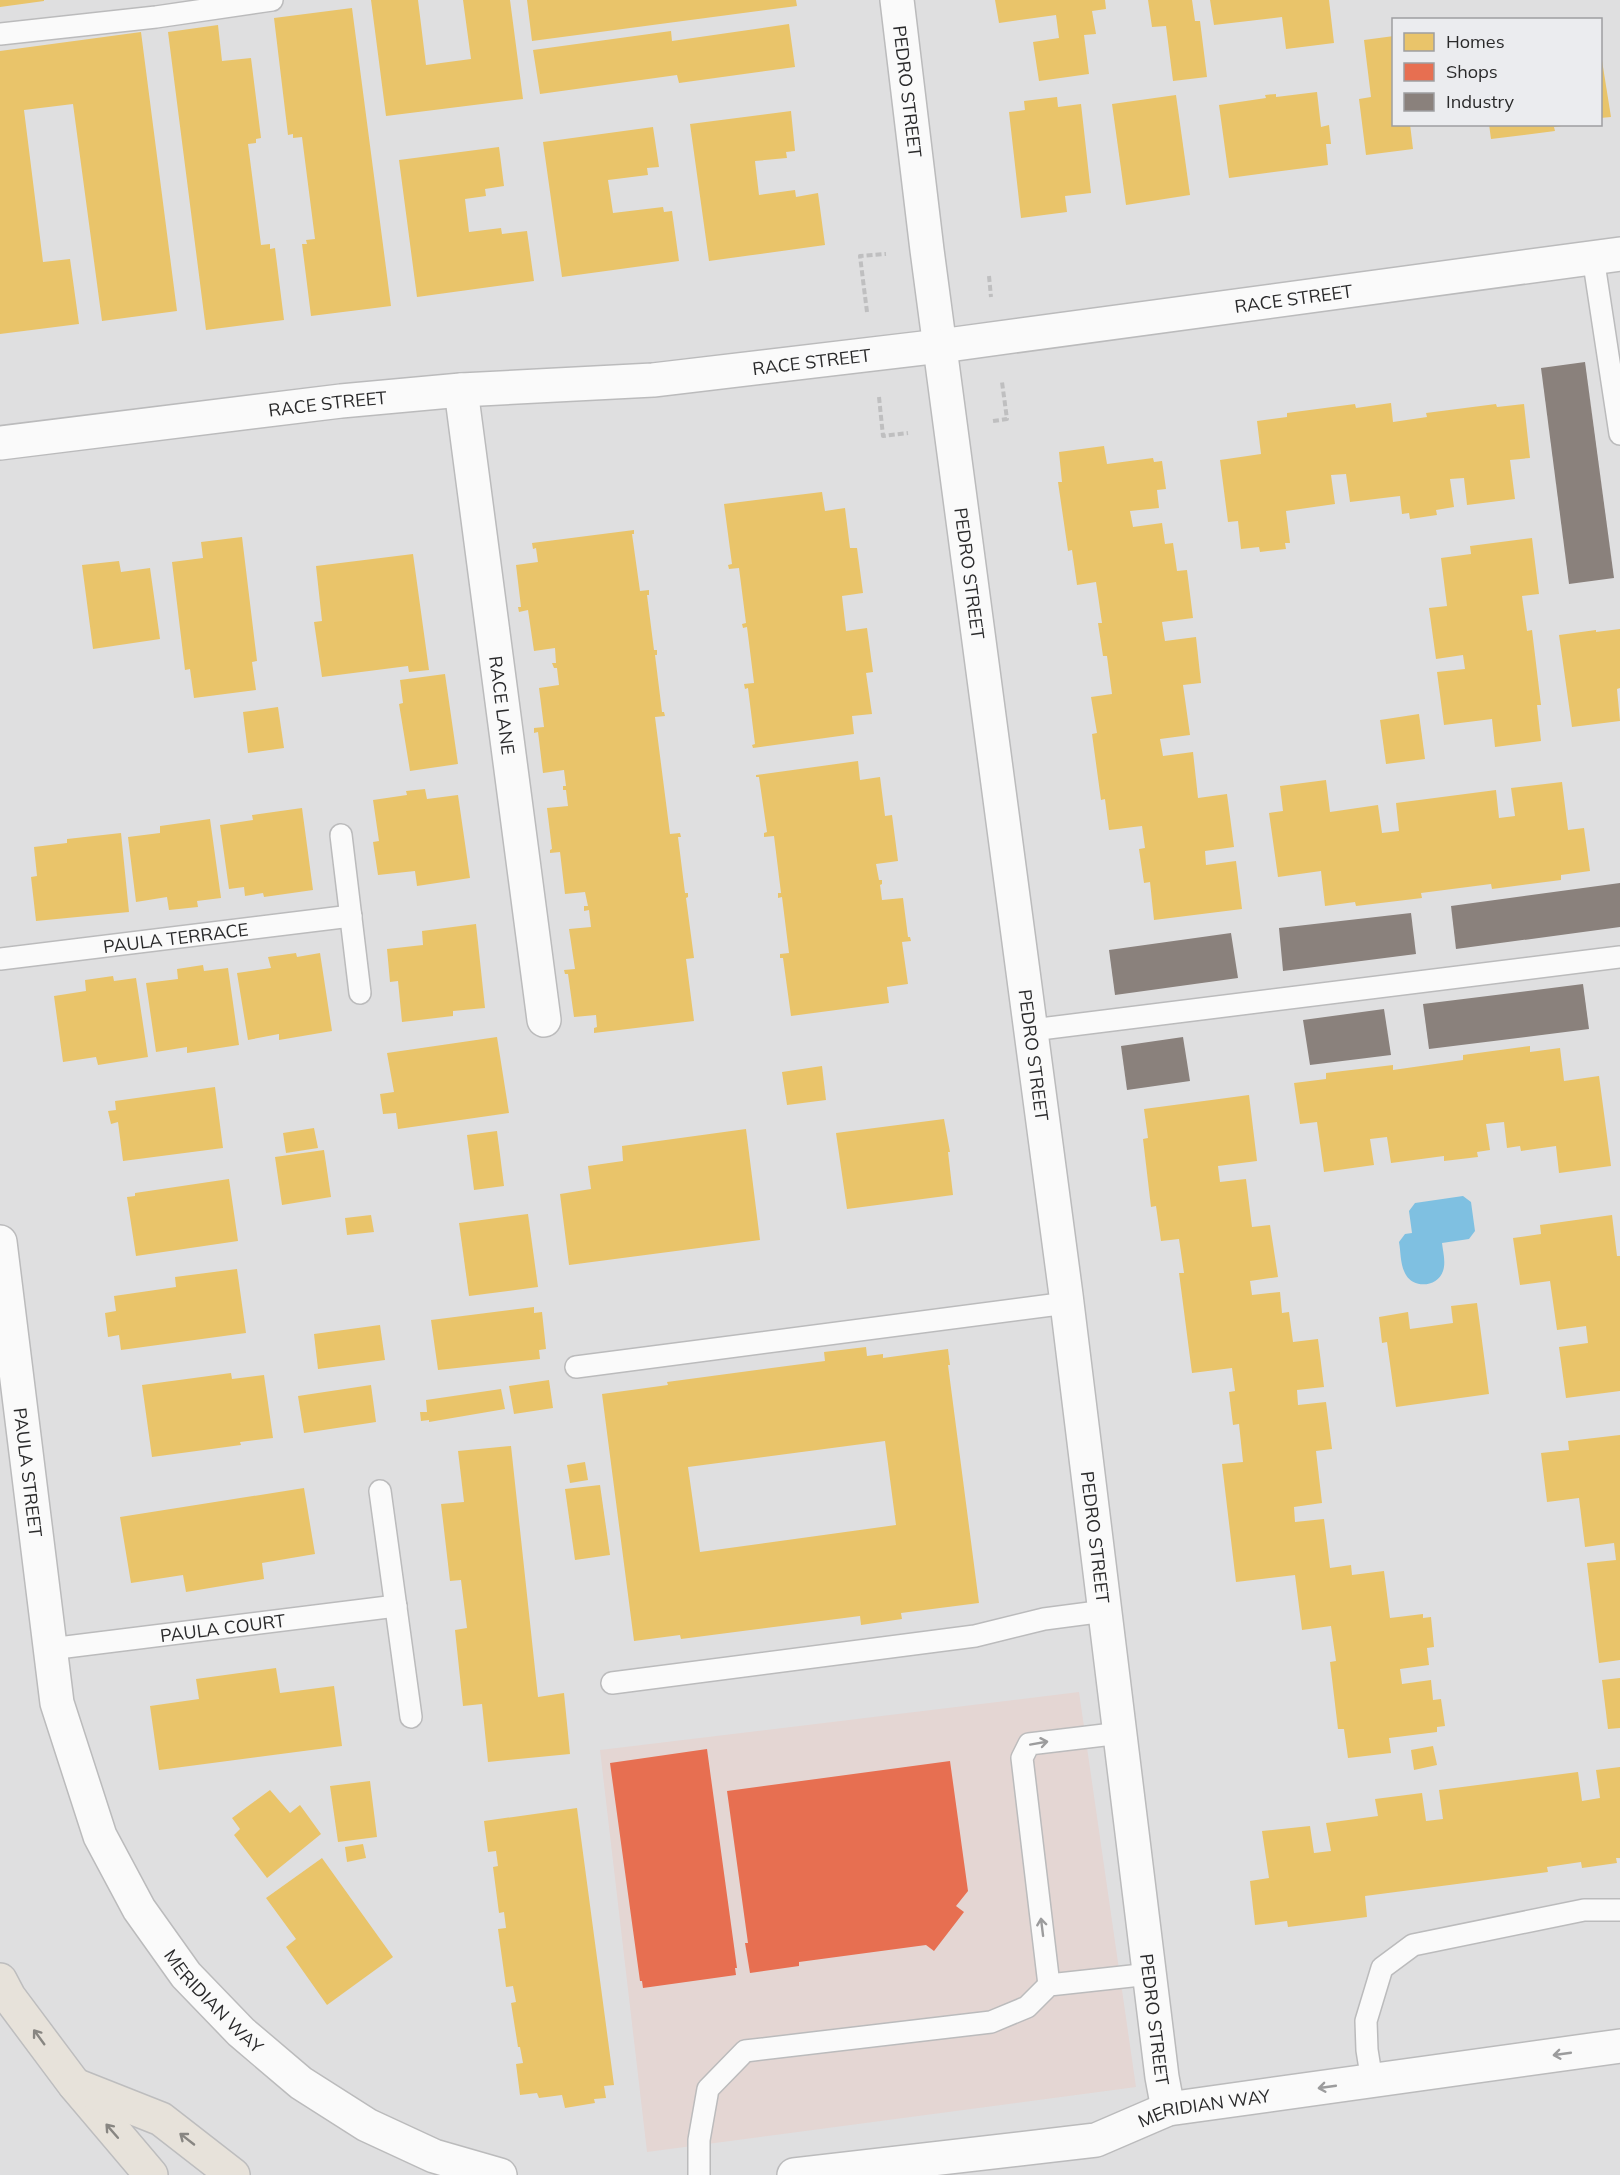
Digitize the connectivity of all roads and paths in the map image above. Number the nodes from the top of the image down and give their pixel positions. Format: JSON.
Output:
{"nodes":[{"id":1,"x":272,"y":0,"type":"edge"},
{"id":2,"x":897,"y":0,"type":"edge"},
{"id":3,"x":0,"y":34,"type":"edge"},
{"id":4,"x":1606,"y":255,"type":"edge"},
{"id":5,"x":940,"y":346,"type":"junction"},
{"id":6,"x":461,"y":390,"type":"junction"},
{"id":7,"x":1620,"y":434,"type":"edge"},
{"id":8,"x":0,"y":443,"type":"edge"},
{"id":9,"x":341,"y":835,"type":"dead end"},
{"id":10,"x":351,"y":916,"type":"junction"},
{"id":11,"x":1620,"y":957,"type":"edge"},
{"id":12,"x":0,"y":959,"type":"edge"},
{"id":13,"x":360,"y":993,"type":"dead end"},
{"id":14,"x":544,"y":1020,"type":"dead end"},
{"id":15,"x":1032,"y":1030,"type":"junction"},
{"id":16,"x":0,"y":1242,"type":"edge"},
{"id":17,"x":1067,"y":1303,"type":"junction"},
{"id":18,"x":576,"y":1367,"type":"dead end"},
{"id":19,"x":381,"y":1491,"type":"dead end"},
{"id":20,"x":396,"y":1606,"type":"junction"},
{"id":21,"x":1105,"y":1611,"type":"junction"},
{"id":22,"x":50,"y":1648,"type":"junction"},
{"id":23,"x":612,"y":1683,"type":"dead end"},
{"id":24,"x":57,"y":1703,"type":"joint"},
{"id":25,"x":411,"y":1717,"type":"dead end"},
{"id":26,"x":1121,"y":1733,"type":"junction"},
{"id":27,"x":1620,"y":1910,"type":"edge"},
{"id":28,"x":1150,"y":1974,"type":"junction"},
{"id":29,"x":0,"y":1980,"type":"edge"},
{"id":30,"x":1049,"y":1985,"type":"junction"},
{"id":31,"x":1620,"y":2046,"type":"edge"},
{"id":32,"x":1372,"y":2081,"type":"junction"},
{"id":33,"x":74,"y":2084,"type":"junction"},
{"id":34,"x":1168,"y":2109,"type":"junction"},
{"id":35,"x":151,"y":2175,"type":"edge"},
{"id":36,"x":233,"y":2175,"type":"edge"},
{"id":37,"x":500,"y":2175,"type":"edge"},
{"id":38,"x":699,"y":2175,"type":"edge"},
{"id":39,"x":794,"y":2175,"type":"edge"}],
"edges":[{"from":1,"to":3,"type":"lane"},
{"from":2,"to":5,"type":"street","name":"PEDRO STREET"},
{"from":4,"to":5,"type":"street","name":"RACE STREET"},
{"from":4,"to":7,"type":"lane"},
{"from":5,"to":6,"type":"street","name":"RACE STREET"},
{"from":5,"to":15,"type":"street","name":"PEDRO STREET"},
{"from":6,"to":8,"type":"street","name":"RACE STREET"},
{"from":6,"to":14,"type":"street","name":"RACE LANE"},
{"from":9,"to":10,"type":"lane"},
{"from":10,"to":12,"type":"lane","name":"PAULA TERRACE"},
{"from":10,"to":13,"type":"lane"},
{"from":11,"to":15,"type":"lane"},
{"from":15,"to":17,"type":"street","name":"PEDRO STREET"},
{"from":16,"to":22,"type":"street","name":"PAULA STREET"},
{"from":17,"to":18,"type":"lane"},
{"from":17,"to":21,"type":"street","name":"PEDRO STREET"},
{"from":19,"to":20,"type":"lane"},
{"from":20,"to":22,"type":"lane","name":"PAULA COURT"},
{"from":20,"to":25,"type":"lane"},
{"from":21,"to":23,"type":"lane"},
{"from":21,"to":26,"type":"street","name":"PEDRO STREET"},
{"from":22,"to":24,"type":"street","name":"PAULA STREET"},
{"from":24,"to":37,"type":"street","name":"MERIDIAN WAY"},
{"from":26,"to":28,"type":"street","name":"PEDRO STREET"},
{"from":30,"to":26,"type":"lane","one_way":true},
{"from":27,"to":32,"type":"lane"},
{"from":28,"to":30,"type":"lane"},
{"from":28,"to":34,"type":"street","name":"PEDRO STREET"},
{"from":33,"to":29,"type":"highway","one_way":true},
{"from":30,"to":38,"type":"lane"},
{"from":31,"to":32,"type":"street","name":"MERIDIAN WAY","one_way":true},
{"from":32,"to":34,"type":"street","name":"MERIDIAN WAY","one_way":true},
{"from":35,"to":33,"type":"highway","one_way":true},
{"from":36,"to":33,"type":"highway","one_way":true},
{"from":34,"to":39,"type":"street","name":"MERIDIAN WAY"}]}
